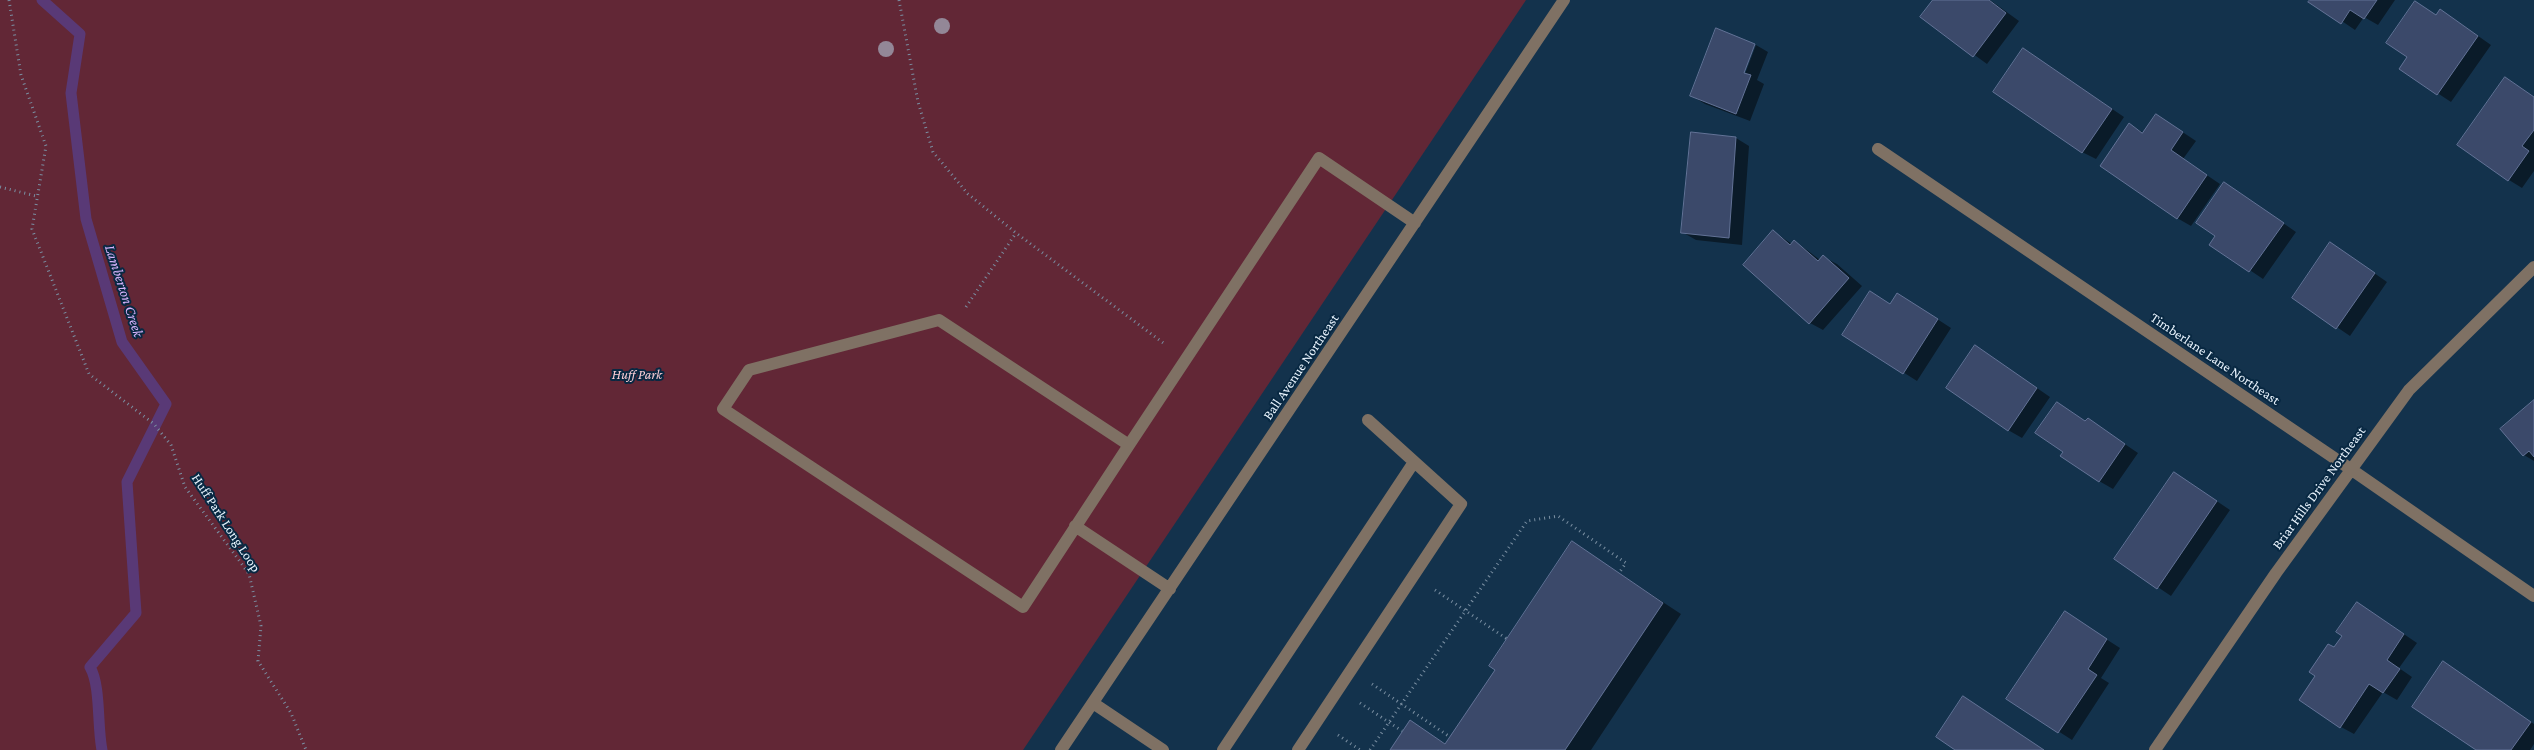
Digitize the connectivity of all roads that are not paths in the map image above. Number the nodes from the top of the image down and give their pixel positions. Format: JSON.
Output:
{"nodes":[{"id":1,"x":1564,"y":0,"type":"edge"},
{"id":2,"x":1878,"y":149,"type":"dead end"},
{"id":3,"x":1415,"y":223,"type":"junction"},
{"id":4,"x":2534,"y":267,"type":"edge"},
{"id":5,"x":1368,"y":420,"type":"dead end"},
{"id":6,"x":1129,"y":445,"type":"junction"},
{"id":7,"x":1414,"y":462,"type":"junction"},
{"id":8,"x":2352,"y":470,"type":"junction"},
{"id":9,"x":1075,"y":526,"type":"junction"},
{"id":10,"x":1170,"y":589,"type":"junction"},
{"id":11,"x":2534,"y":596,"type":"edge"},
{"id":12,"x":1093,"y":703,"type":"junction"},
{"id":13,"x":1061,"y":750,"type":"edge"},
{"id":14,"x":1163,"y":750,"type":"edge"},
{"id":15,"x":1223,"y":750,"type":"edge"},
{"id":16,"x":1298,"y":750,"type":"edge"},
{"id":17,"x":2155,"y":750,"type":"edge"}],
"edges":[{"from":1,"to":3,"type":"street","name":"Ball Avenue Northeast"},
{"from":2,"to":8,"type":"street","name":"Timberlane Lane Northeast"},
{"from":3,"to":6,"type":"street"},
{"from":3,"to":10,"type":"street","name":"Ball Avenue Northeast"},
{"from":4,"to":8,"type":"street","name":"Briar Hills Drive Northeast"},
{"from":5,"to":7,"type":"street"},
{"from":6,"to":9,"type":"street"},
{"from":6,"to":9,"type":"street"},
{"from":7,"to":15,"type":"street"},
{"from":7,"to":16,"type":"street"},
{"from":8,"to":11,"type":"street","name":"Timberlane Lane Northeast"},
{"from":8,"to":17,"type":"street","name":"Briar Hills Drive Northeast"},
{"from":9,"to":10,"type":"street"},
{"from":10,"to":12,"type":"street","name":"Ball Avenue Northeast"},
{"from":12,"to":13,"type":"street","name":"Ball Avenue Northeast"},
{"from":12,"to":14,"type":"street"}]}
